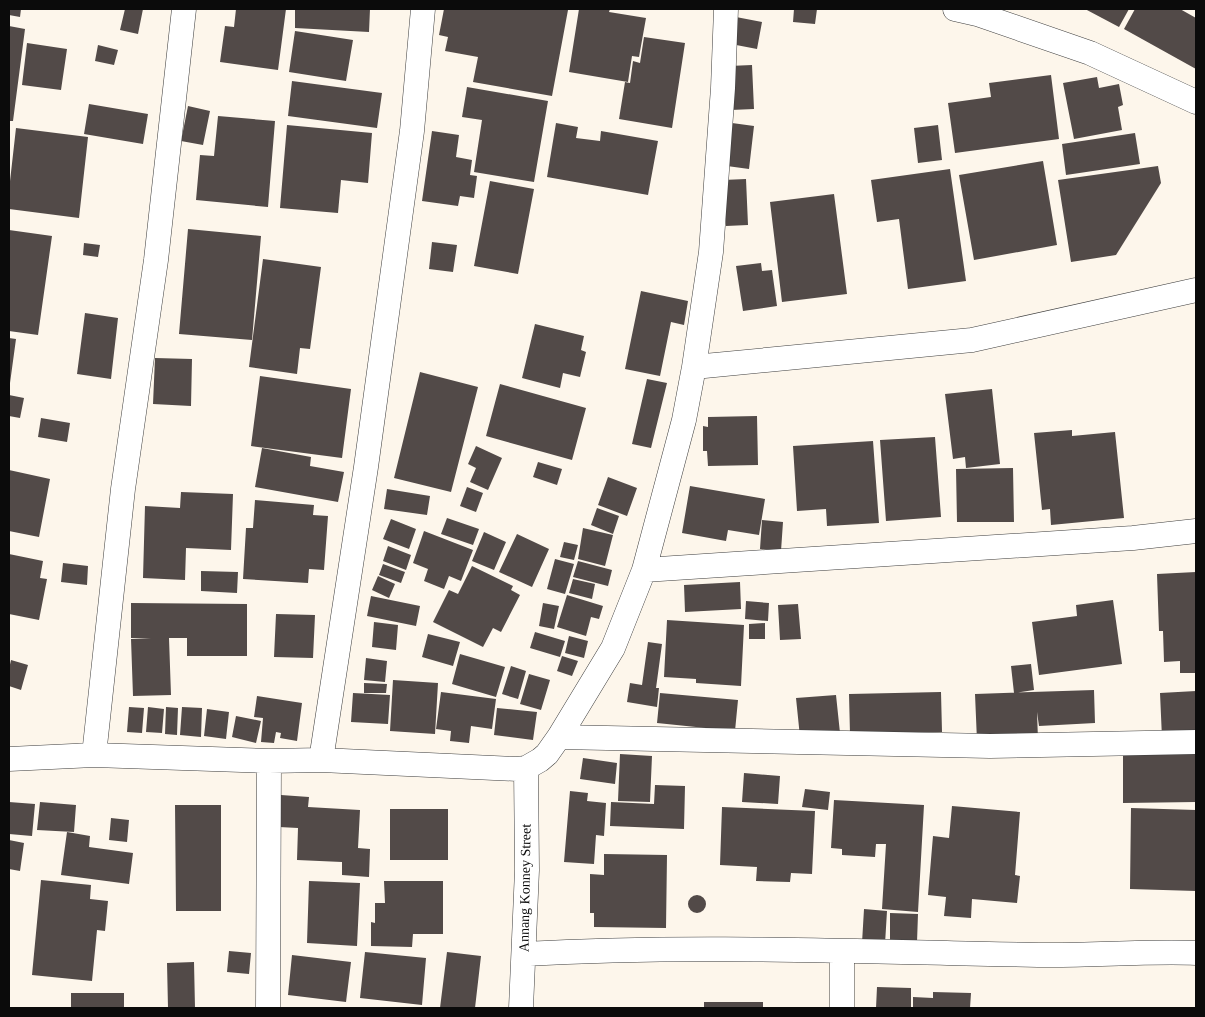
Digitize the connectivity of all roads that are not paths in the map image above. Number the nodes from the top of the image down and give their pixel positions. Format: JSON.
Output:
{"nodes":[{"id":1,"x":184,"y":9,"type":"edge"},
{"id":2,"x":423,"y":9,"type":"edge"},
{"id":3,"x":726,"y":9,"type":"edge"},
{"id":4,"x":955,"y":9,"type":"edge"},
{"id":5,"x":1196,"y":102,"type":"edge"},
{"id":6,"x":1196,"y":290,"type":"edge"},
{"id":7,"x":694,"y":367,"type":"junction"},
{"id":8,"x":1196,"y":531,"type":"edge"},
{"id":9,"x":644,"y":570,"type":"junction"},
{"id":10,"x":559,"y":737,"type":"junction"},
{"id":11,"x":1196,"y":742,"type":"edge"},
{"id":12,"x":94,"y":755,"type":"junction"},
{"id":13,"x":9,"y":759,"type":"edge"},
{"id":14,"x":321,"y":760,"type":"junction"},
{"id":15,"x":269,"y":761,"type":"junction"},
{"id":16,"x":526,"y":768,"type":"junction"},
{"id":17,"x":842,"y":951,"type":"junction"},
{"id":18,"x":1196,"y":953,"type":"edge"},
{"id":19,"x":524,"y":954,"type":"junction"},
{"id":20,"x":268,"y":1008,"type":"edge"},
{"id":21,"x":521,"y":1008,"type":"edge"},
{"id":22,"x":842,"y":1008,"type":"edge"}],
"edges":[{"from":1,"to":12,"type":"street"},
{"from":2,"to":14,"type":"street"},
{"from":3,"to":7,"type":"street"},
{"from":4,"to":5,"type":"street"},
{"from":6,"to":7,"type":"street"},
{"from":7,"to":9,"type":"street"},
{"from":8,"to":9,"type":"street"},
{"from":9,"to":10,"type":"street"},
{"from":10,"to":11,"type":"street"},
{"from":10,"to":16,"type":"street"},
{"from":12,"to":13,"type":"street"},
{"from":12,"to":15,"type":"street"},
{"from":14,"to":15,"type":"street"},
{"from":14,"to":16,"type":"street"},
{"from":15,"to":20,"type":"street"},
{"from":16,"to":19,"type":"street","name":"Annang Konney Street"},
{"from":17,"to":18,"type":"street"},
{"from":17,"to":19,"type":"street"},
{"from":17,"to":22,"type":"street"},
{"from":19,"to":21,"type":"street","name":"Annang Konney Street"}]}
